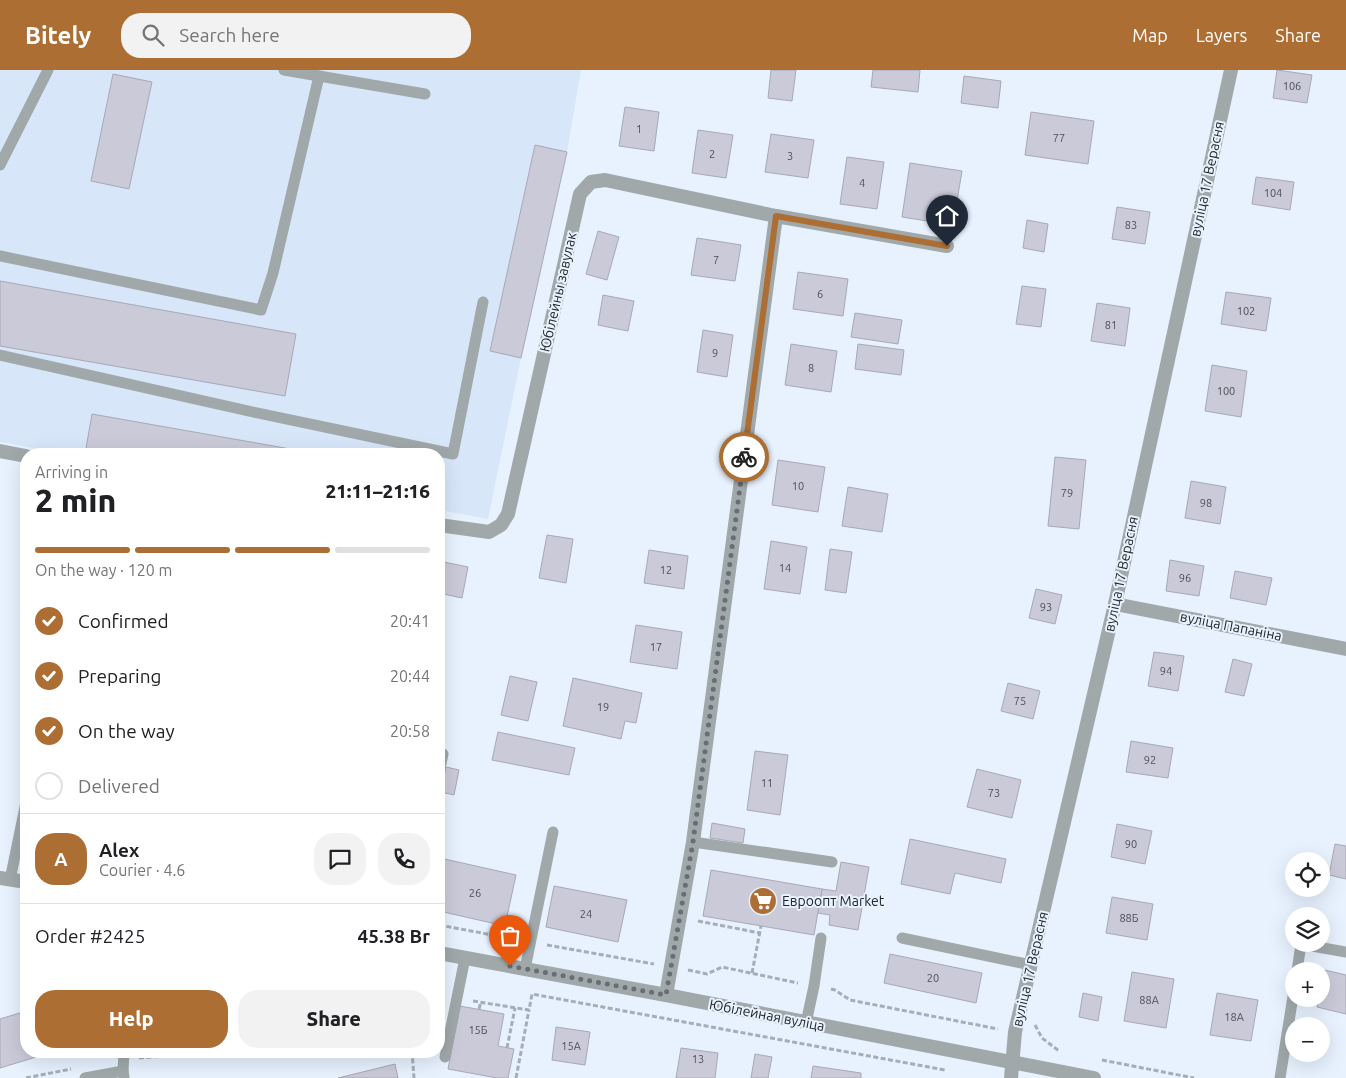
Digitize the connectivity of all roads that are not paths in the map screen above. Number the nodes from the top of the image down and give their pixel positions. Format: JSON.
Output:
{"nodes":[{"id":1,"x":48,"y":70,"type":"edge"},
{"id":2,"x":284,"y":70,"type":"edge"},
{"id":3,"x":1231,"y":70,"type":"edge"},
{"id":4,"x":319,"y":76,"type":"junction"},
{"id":5,"x":425,"y":94,"type":"dead end"},
{"id":6,"x":0,"y":165,"type":"edge"},
{"id":7,"x":776,"y":216,"type":"junction"},
{"id":8,"x":947,"y":246,"type":"dead end"},
{"id":9,"x":0,"y":256,"type":"edge"},
{"id":10,"x":483,"y":302,"type":"dead end"},
{"id":11,"x":0,"y":355,"type":"edge"},
{"id":12,"x":424,"y":448,"type":"edge"},
{"id":13,"x":0,"y":451,"type":"edge"},
{"id":14,"x":445,"y":452,"type":"edge"},
{"id":15,"x":20,"y":455,"type":"edge"},
{"id":16,"x":445,"y":526,"type":"edge"},
{"id":17,"x":1115,"y":604,"type":"junction"},
{"id":18,"x":1346,"y":649,"type":"edge"},
{"id":19,"x":20,"y":824,"type":"edge"},
{"id":20,"x":553,"y":832,"type":"dead end"},
{"id":21,"x":693,"y":842,"type":"junction"},
{"id":22,"x":832,"y":862,"type":"dead end"},
{"id":23,"x":5,"y":879,"type":"edge"},
{"id":24,"x":20,"y":881,"type":"edge"},
{"id":25,"x":821,"y":938,"type":"dead end"},
{"id":26,"x":902,"y":938,"type":"dead end"},
{"id":27,"x":1346,"y":952,"type":"edge"},
{"id":28,"x":445,"y":954,"type":"edge"},
{"id":29,"x":466,"y":958,"type":"junction"},
{"id":30,"x":1298,"y":962,"type":"edge"},
{"id":31,"x":1030,"y":965,"type":"junction"},
{"id":32,"x":525,"y":969,"type":"junction"},
{"id":33,"x":666,"y":995,"type":"junction"},
{"id":34,"x":1291,"y":1007,"type":"edge"},
{"id":35,"x":806,"y":1023,"type":"junction"},
{"id":36,"x":445,"y":1057,"type":"dead end"},
{"id":37,"x":1012,"y":1062,"type":"junction"},
{"id":38,"x":124,"y":1065,"type":"edge"},
{"id":39,"x":85,"y":1078,"type":"edge"},
{"id":40,"x":1011,"y":1078,"type":"edge"},
{"id":41,"x":1094,"y":1078,"type":"edge"},
{"id":42,"x":1280,"y":1078,"type":"edge"}],
"edges":[{"from":1,"to":6,"type":"lane"},
{"from":2,"to":4,"type":"lane"},
{"from":3,"to":17,"type":"street","name":"вуліца 17 Верасня"},
{"from":4,"to":5,"type":"lane"},
{"from":4,"to":9,"type":"lane"},
{"from":7,"to":8,"type":"street","name":"Юбілейны завулак"},
{"from":7,"to":16,"type":"street","name":"Юбілейны завулак"},
{"from":7,"to":21,"type":"street"},
{"from":10,"to":14,"type":"lane"},
{"from":11,"to":12,"type":"lane"},
{"from":13,"to":15,"type":"street"},
{"from":17,"to":18,"type":"street","name":"вуліца Папаніна"},
{"from":17,"to":31,"type":"street","name":"вуліца 17 Верасня"},
{"from":19,"to":23,"type":"lane"},
{"from":20,"to":32,"type":"lane"},
{"from":21,"to":22,"type":"lane"},
{"from":21,"to":33,"type":"street"},
{"from":23,"to":24,"type":"street"},
{"from":25,"to":35,"type":"lane"},
{"from":26,"to":31,"type":"lane"},
{"from":27,"to":30,"type":"lane"},
{"from":28,"to":29,"type":"street","name":"Юбілейная вуліца"},
{"from":29,"to":32,"type":"street","name":"Юбілейная вуліца"},
{"from":29,"to":36,"type":"lane"},
{"from":31,"to":37,"type":"street","name":"вуліца 17 Верасня"},
{"from":32,"to":33,"type":"street","name":"Юбілейная вуліца"},
{"from":33,"to":35,"type":"street","name":"Юбілейная вуліца"},
{"from":34,"to":42,"type":"lane"},
{"from":35,"to":37,"type":"street","name":"Юбілейная вуліца"},
{"from":37,"to":40,"type":"street","name":"вуліца 17 Верасня"},
{"from":37,"to":41,"type":"street","name":"Юбілейная вуліца"},
{"from":38,"to":39,"type":"lane"}]}
